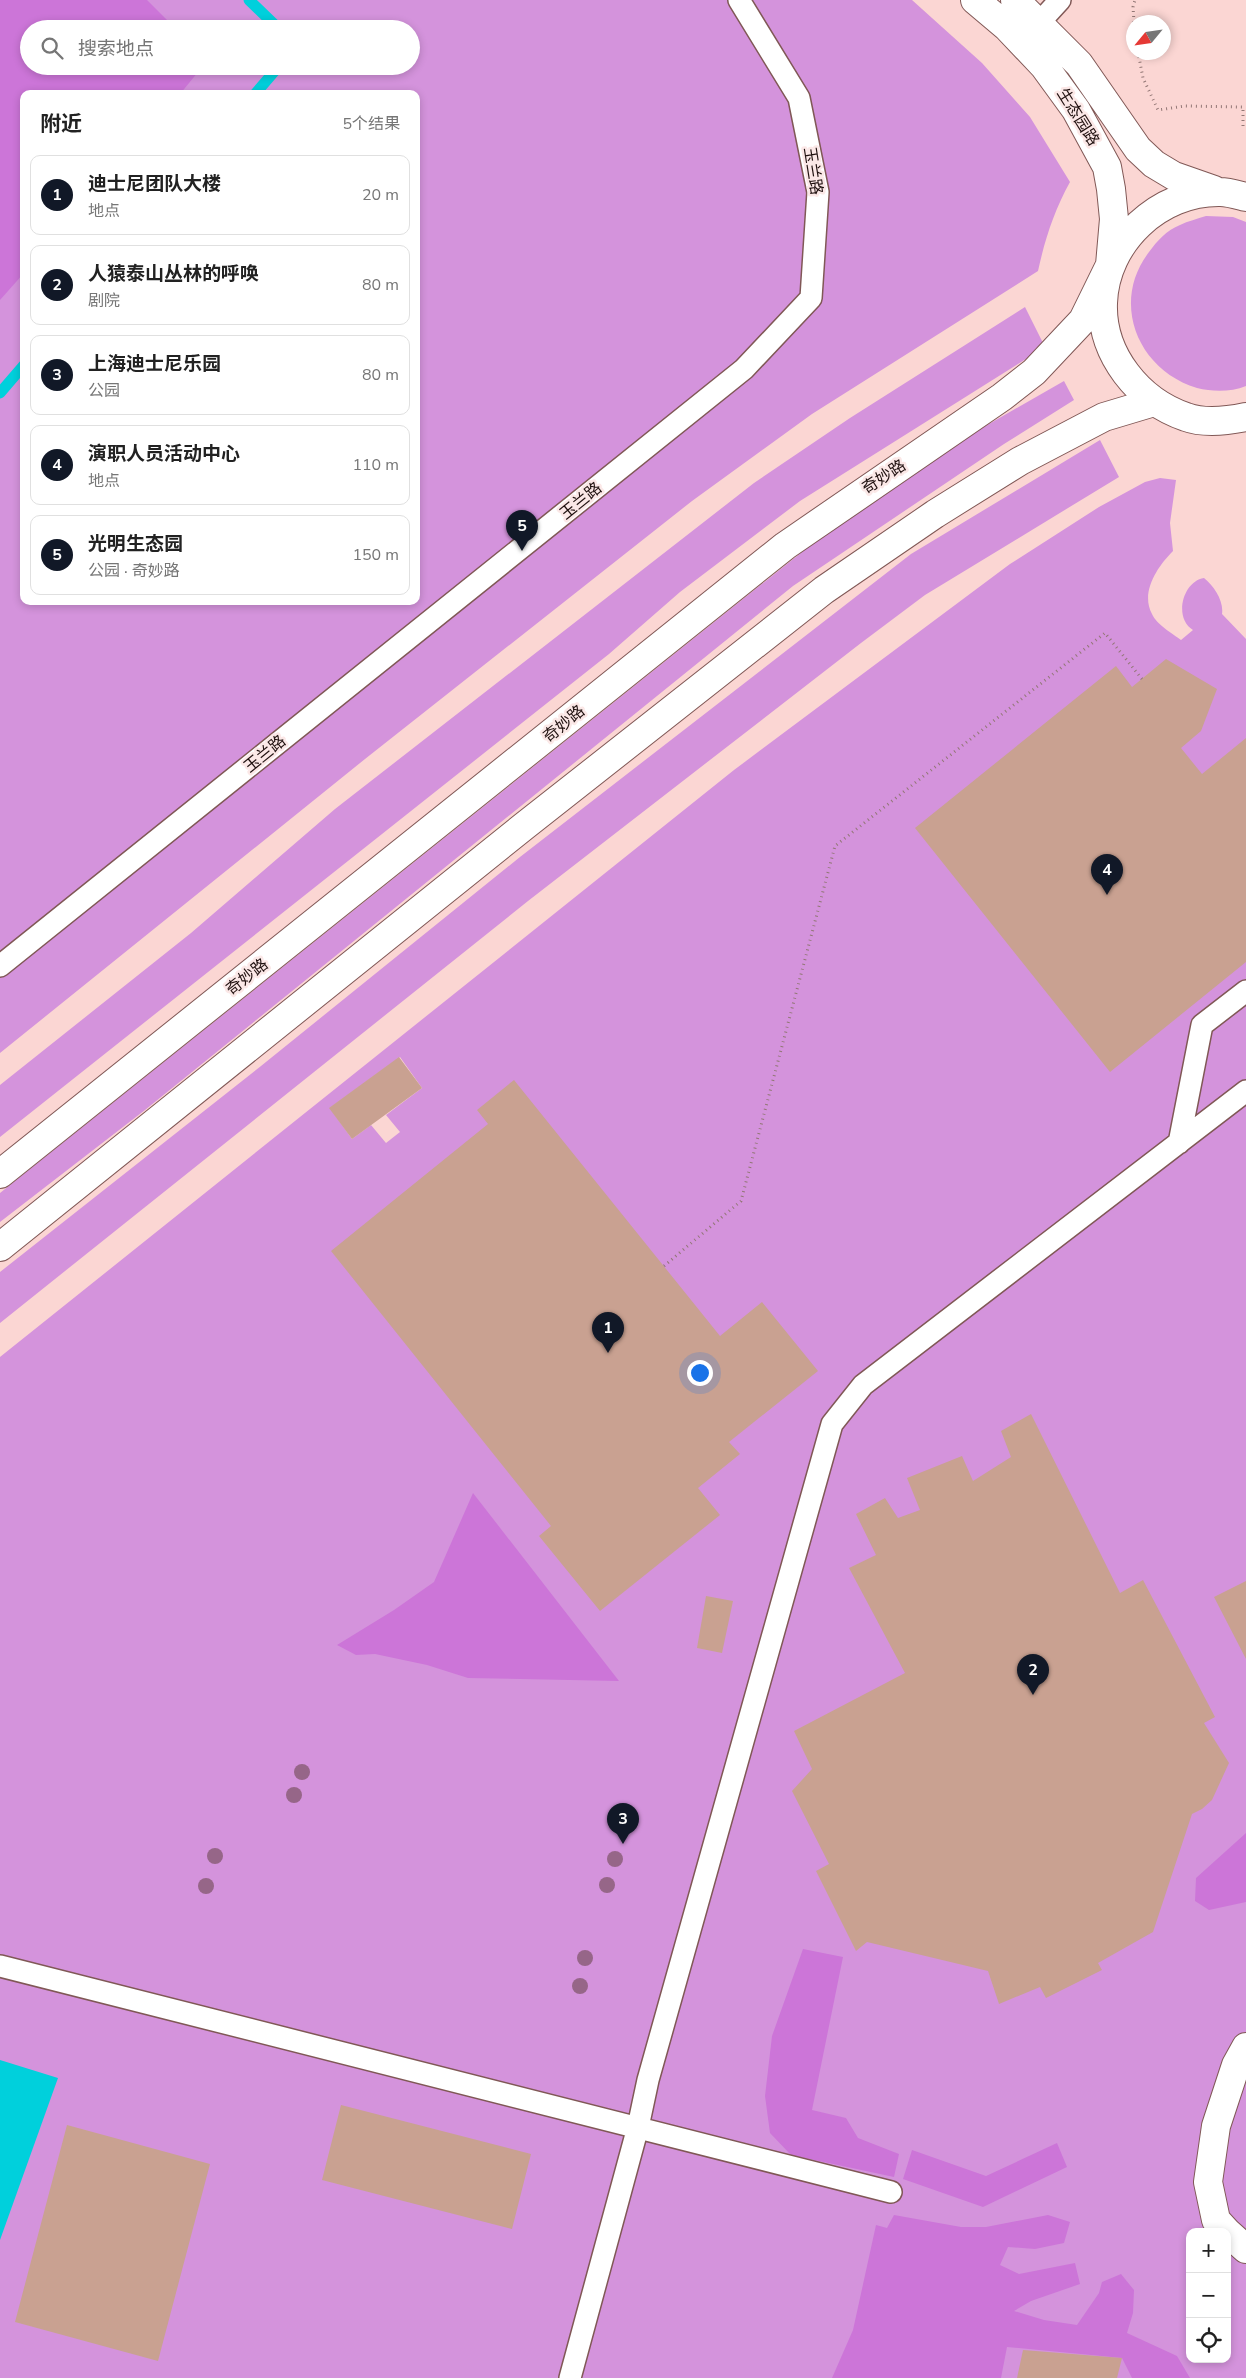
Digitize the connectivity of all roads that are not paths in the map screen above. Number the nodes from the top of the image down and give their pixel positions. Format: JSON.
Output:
{"nodes":[{"id":1,"x":739,"y":0,"type":"edge"},
{"id":2,"x":975,"y":0,"type":"edge"},
{"id":3,"x":1014,"y":0,"type":"edge"},
{"id":4,"x":1060,"y":0,"type":"edge"},
{"id":5,"x":1030,"y":33,"type":"junction"},
{"id":6,"x":1233,"y":194,"type":"edge"},
{"id":7,"x":1110,"y":265,"type":"junction"},
{"id":8,"x":1154,"y":402,"type":"junction"},
{"id":9,"x":1246,"y":417,"type":"edge"},
{"id":10,"x":0,"y":966,"type":"edge"},
{"id":11,"x":1246,"y":990,"type":"edge"},
{"id":12,"x":1246,"y":1091,"type":"edge"},
{"id":13,"x":1178,"y":1143,"type":"junction"},
{"id":14,"x":0,"y":1174,"type":"edge"},
{"id":15,"x":0,"y":1247,"type":"edge"},
{"id":16,"x":0,"y":1966,"type":"edge"},
{"id":17,"x":1246,"y":2047,"type":"edge"},
{"id":18,"x":638,"y":2127,"type":"junction"},
{"id":19,"x":891,"y":2192,"type":"dead end"},
{"id":20,"x":1223,"y":2228,"type":"edge"},
{"id":21,"x":1231,"y":2236,"type":"edge"},
{"id":22,"x":1246,"y":2249,"type":"edge"},
{"id":23,"x":570,"y":2378,"type":"edge"}],
"edges":[{"from":1,"to":10,"type":"lane","name":"玉兰路"},
{"from":2,"to":5,"type":"street","name":"生态园路"},
{"from":3,"to":5,"type":"street","name":"生态园路"},
{"from":4,"to":5,"type":"lane"},
{"from":5,"to":6,"type":"street","name":"生态园路"},
{"from":5,"to":7,"type":"street","name":"生态园路"},
{"from":6,"to":7,"type":"street","name":"奇妙路"},
{"from":7,"to":8,"type":"street","name":"生态园路"},
{"from":7,"to":14,"type":"street","name":"奇妙路"},
{"from":8,"to":9,"type":"street","name":"生态园路"},
{"from":8,"to":15,"type":"street"},
{"from":11,"to":13,"type":"lane"},
{"from":12,"to":13,"type":"lane"},
{"from":13,"to":18,"type":"lane"},
{"from":16,"to":18,"type":"lane"},
{"from":17,"to":20,"type":"street"},
{"from":18,"to":19,"type":"lane"},
{"from":18,"to":23,"type":"lane"},
{"from":21,"to":22,"type":"street"}]}
